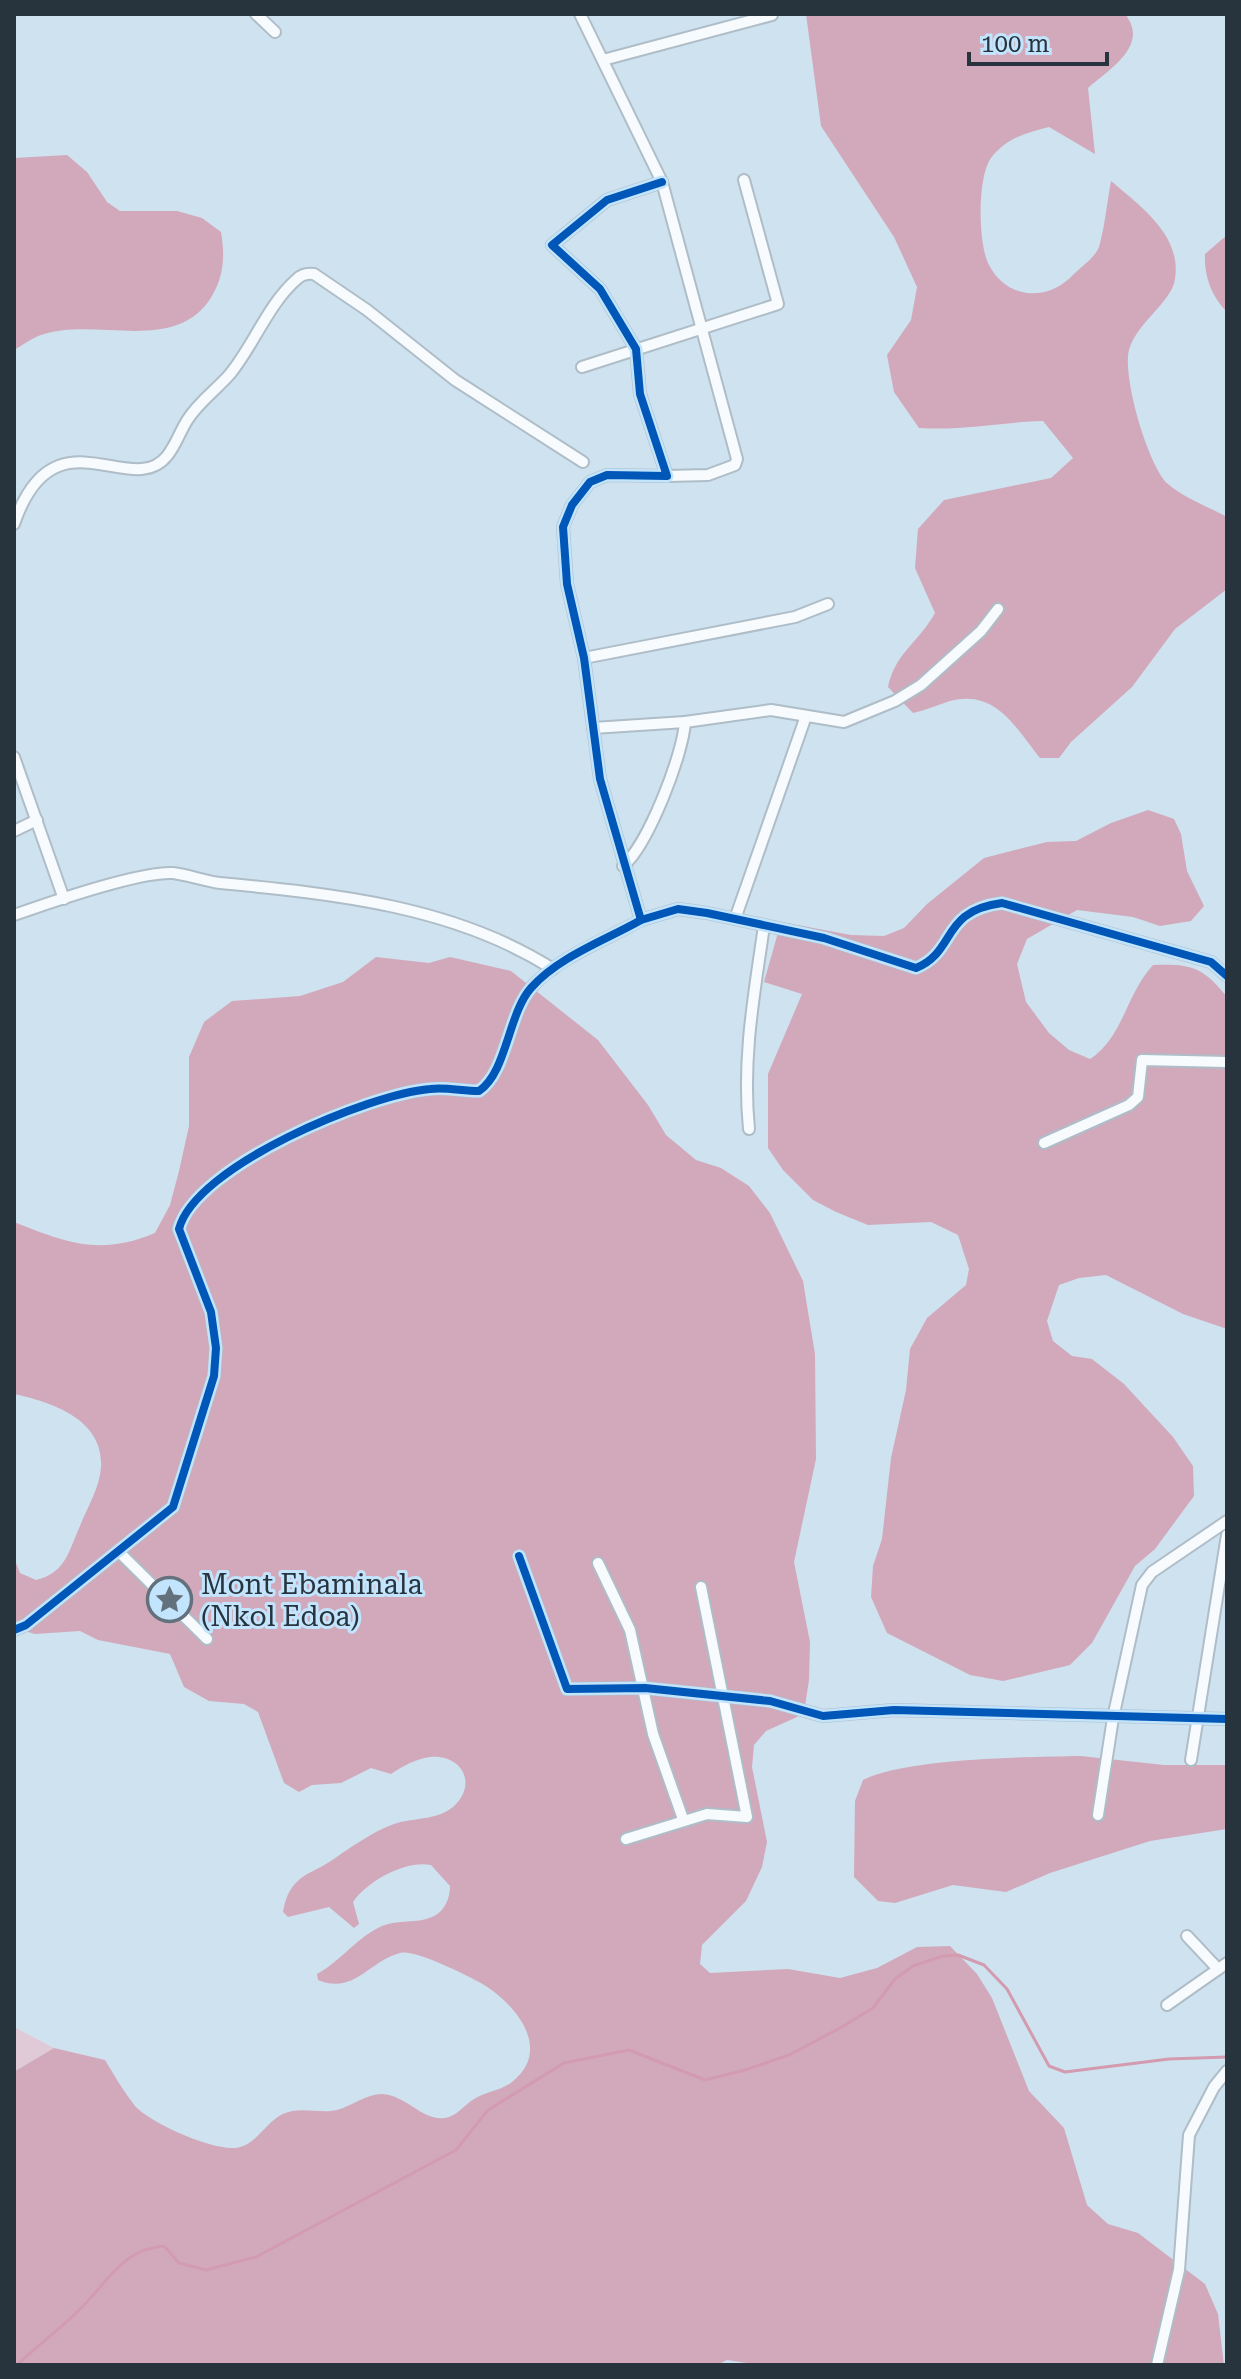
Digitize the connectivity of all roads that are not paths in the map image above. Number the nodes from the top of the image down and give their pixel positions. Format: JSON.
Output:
{"nodes":[{"id":1,"x":256,"y":14,"type":"edge"},
{"id":2,"x":580,"y":14,"type":"edge"},
{"id":3,"x":772,"y":15,"type":"edge"},
{"id":4,"x":275,"y":32,"type":"dead end"},
{"id":5,"x":603,"y":60,"type":"junction"},
{"id":6,"x":744,"y":180,"type":"dead end"},
{"id":7,"x":662,"y":182,"type":"junction"},
{"id":8,"x":702,"y":327,"type":"junction"},
{"id":9,"x":636,"y":349,"type":"junction"},
{"id":10,"x":582,"y":367,"type":"dead end"},
{"id":11,"x":583,"y":462,"type":"dead end"},
{"id":12,"x":667,"y":476,"type":"junction"},
{"id":13,"x":14,"y":524,"type":"edge"},
{"id":14,"x":828,"y":604,"type":"dead end"},
{"id":15,"x":998,"y":609,"type":"dead end"},
{"id":16,"x":584,"y":658,"type":"junction"},
{"id":17,"x":806,"y":716,"type":"junction"},
{"id":18,"x":685,"y":722,"type":"junction"},
{"id":19,"x":593,"y":728,"type":"junction"},
{"id":20,"x":14,"y":757,"type":"edge"},
{"id":21,"x":18,"y":777,"type":"edge"},
{"id":22,"x":37,"y":820,"type":"junction"},
{"id":23,"x":14,"y":831,"type":"edge"},
{"id":24,"x":623,"y":866,"type":"junction"},
{"id":25,"x":64,"y":899,"type":"junction"},
{"id":26,"x":14,"y":915,"type":"edge"},
{"id":27,"x":735,"y":919,"type":"junction"},
{"id":28,"x":641,"y":920,"type":"junction"},
{"id":29,"x":764,"y":926,"type":"junction"},
{"id":30,"x":553,"y":969,"type":"junction"},
{"id":31,"x":1227,"y":976,"type":"edge"},
{"id":32,"x":1227,"y":1062,"type":"edge"},
{"id":33,"x":749,"y":1129,"type":"dead end"},
{"id":34,"x":1044,"y":1143,"type":"dead end"},
{"id":35,"x":1227,"y":1521,"type":"edge"},
{"id":36,"x":1227,"y":1535,"type":"edge"},
{"id":37,"x":119,"y":1552,"type":"junction"},
{"id":38,"x":519,"y":1556,"type":"dead end"},
{"id":39,"x":598,"y":1563,"type":"dead end"},
{"id":40,"x":701,"y":1587,"type":"dead end"},
{"id":41,"x":14,"y":1630,"type":"edge"},
{"id":42,"x":207,"y":1639,"type":"dead end"},
{"id":43,"x":645,"y":1688,"type":"junction"},
{"id":44,"x":725,"y":1697,"type":"junction"},
{"id":45,"x":1113,"y":1718,"type":"junction"},
{"id":46,"x":1196,"y":1719,"type":"junction"},
{"id":47,"x":1227,"y":1719,"type":"edge"},
{"id":48,"x":1191,"y":1760,"type":"dead end"},
{"id":49,"x":1098,"y":1815,"type":"dead end"},
{"id":50,"x":683,"y":1819,"type":"junction"},
{"id":51,"x":626,"y":1839,"type":"dead end"},
{"id":52,"x":1187,"y":1936,"type":"dead end"},
{"id":53,"x":1223,"y":1966,"type":"edge"},
{"id":54,"x":1167,"y":2005,"type":"dead end"},
{"id":55,"x":1227,"y":2071,"type":"edge"},
{"id":56,"x":1157,"y":2365,"type":"edge"}],
"edges":[{"from":1,"to":4,"type":"street"},
{"from":2,"to":5,"type":"street"},
{"from":3,"to":5,"type":"street"},
{"from":5,"to":7,"type":"street"},
{"from":6,"to":8,"type":"street"},
{"from":7,"to":8,"type":"street"},
{"from":7,"to":9,"type":"street"},
{"from":8,"to":9,"type":"street"},
{"from":8,"to":12,"type":"street"},
{"from":9,"to":10,"type":"street"},
{"from":9,"to":12,"type":"street"},
{"from":11,"to":13,"type":"street"},
{"from":12,"to":16,"type":"street"},
{"from":14,"to":16,"type":"street"},
{"from":15,"to":17,"type":"street"},
{"from":16,"to":19,"type":"street"},
{"from":17,"to":18,"type":"street"},
{"from":17,"to":27,"type":"street"},
{"from":18,"to":19,"type":"street"},
{"from":18,"to":24,"type":"street"},
{"from":19,"to":24,"type":"street"},
{"from":20,"to":21,"type":"street"},
{"from":21,"to":22,"type":"street"},
{"from":22,"to":23,"type":"street"},
{"from":22,"to":25,"type":"street"},
{"from":24,"to":28,"type":"street"},
{"from":25,"to":26,"type":"street"},
{"from":25,"to":30,"type":"street"},
{"from":27,"to":28,"type":"street"},
{"from":27,"to":29,"type":"street"},
{"from":28,"to":30,"type":"street"},
{"from":29,"to":31,"type":"street"},
{"from":29,"to":33,"type":"street"},
{"from":30,"to":37,"type":"street"},
{"from":32,"to":34,"type":"street"},
{"from":35,"to":45,"type":"street"},
{"from":36,"to":46,"type":"street"},
{"from":37,"to":41,"type":"street"},
{"from":37,"to":42,"type":"street"},
{"from":38,"to":43,"type":"street"},
{"from":39,"to":43,"type":"street"},
{"from":40,"to":44,"type":"street"},
{"from":43,"to":44,"type":"street"},
{"from":43,"to":50,"type":"street"},
{"from":44,"to":45,"type":"street"},
{"from":44,"to":50,"type":"street"},
{"from":45,"to":46,"type":"street"},
{"from":45,"to":49,"type":"street"},
{"from":46,"to":47,"type":"street"},
{"from":46,"to":48,"type":"street"},
{"from":50,"to":51,"type":"street"},
{"from":52,"to":53,"type":"street"},
{"from":53,"to":54,"type":"street"},
{"from":55,"to":56,"type":"street"}]}
